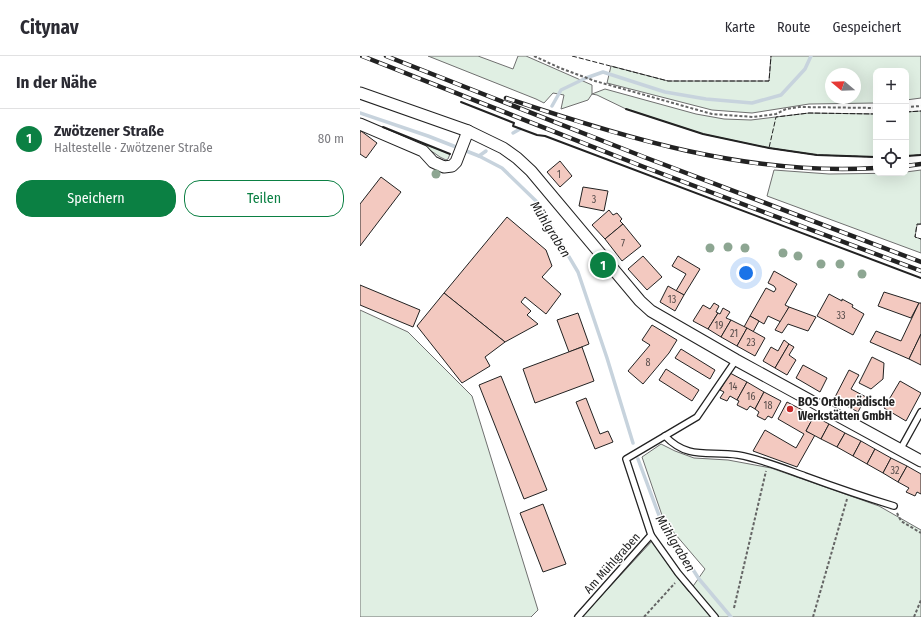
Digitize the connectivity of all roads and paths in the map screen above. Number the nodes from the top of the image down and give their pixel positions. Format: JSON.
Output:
{"nodes":[{"id":1,"x":534,"y":56,"type":"edge"},
{"id":2,"x":360,"y":93,"type":"edge"},
{"id":3,"x":921,"y":106,"type":"edge"},
{"id":4,"x":909,"y":107,"type":"edge"},
{"id":5,"x":873,"y":108,"type":"edge"},
{"id":6,"x":360,"y":124,"type":"edge"},
{"id":7,"x":466,"y":136,"type":"junction"},
{"id":8,"x":736,"y":360,"type":"junction"},
{"id":9,"x":921,"y":412,"type":"edge"},
{"id":10,"x":665,"y":436,"type":"junction"},
{"id":11,"x":900,"y":450,"type":"junction"},
{"id":12,"x":921,"y":461,"type":"edge"},
{"id":13,"x":767,"y":462,"type":"junction"},
{"id":14,"x":849,"y":492,"type":"junction"},
{"id":15,"x":894,"y":506,"type":"joint"},
{"id":16,"x":921,"y":533,"type":"edge"},
{"id":17,"x":651,"y":535,"type":"junction"},
{"id":18,"x":681,"y":576,"type":"junction"},
{"id":19,"x":921,"y":600,"type":"edge"},
{"id":20,"x":734,"y":608,"type":"dead end"},
{"id":21,"x":578,"y":617,"type":"edge"},
{"id":22,"x":644,"y":617,"type":"edge"},
{"id":23,"x":715,"y":617,"type":"edge"},
{"id":24,"x":813,"y":617,"type":"edge"},
{"id":25,"x":914,"y":617,"type":"edge"}],
"edges":[{"from":1,"to":5,"type":"path"},
{"from":2,"to":7,"type":"street"},
{"from":3,"to":4,"type":"path"},
{"from":6,"to":7,"type":"street"},
{"from":7,"to":8,"type":"street"},
{"from":8,"to":10,"type":"lane","name":"Am Mühlgraben"},
{"from":8,"to":11,"type":"street"},
{"from":9,"to":11,"type":"lane"},
{"from":10,"to":13,"type":"lane"},
{"from":10,"to":17,"type":"lane","name":"Am Mühlgraben"},
{"from":11,"to":12,"type":"street"},
{"from":13,"to":14,"type":"lane"},
{"from":13,"to":20,"type":"path"},
{"from":14,"to":15,"type":"lane"},
{"from":14,"to":24,"type":"path"},
{"from":15,"to":16,"type":"path"},
{"from":17,"to":18,"type":"lane"},
{"from":17,"to":21,"type":"lane","name":"Am Mühlgraben"},
{"from":18,"to":22,"type":"path"},
{"from":18,"to":23,"type":"lane"},
{"from":19,"to":25,"type":"path"}]}
